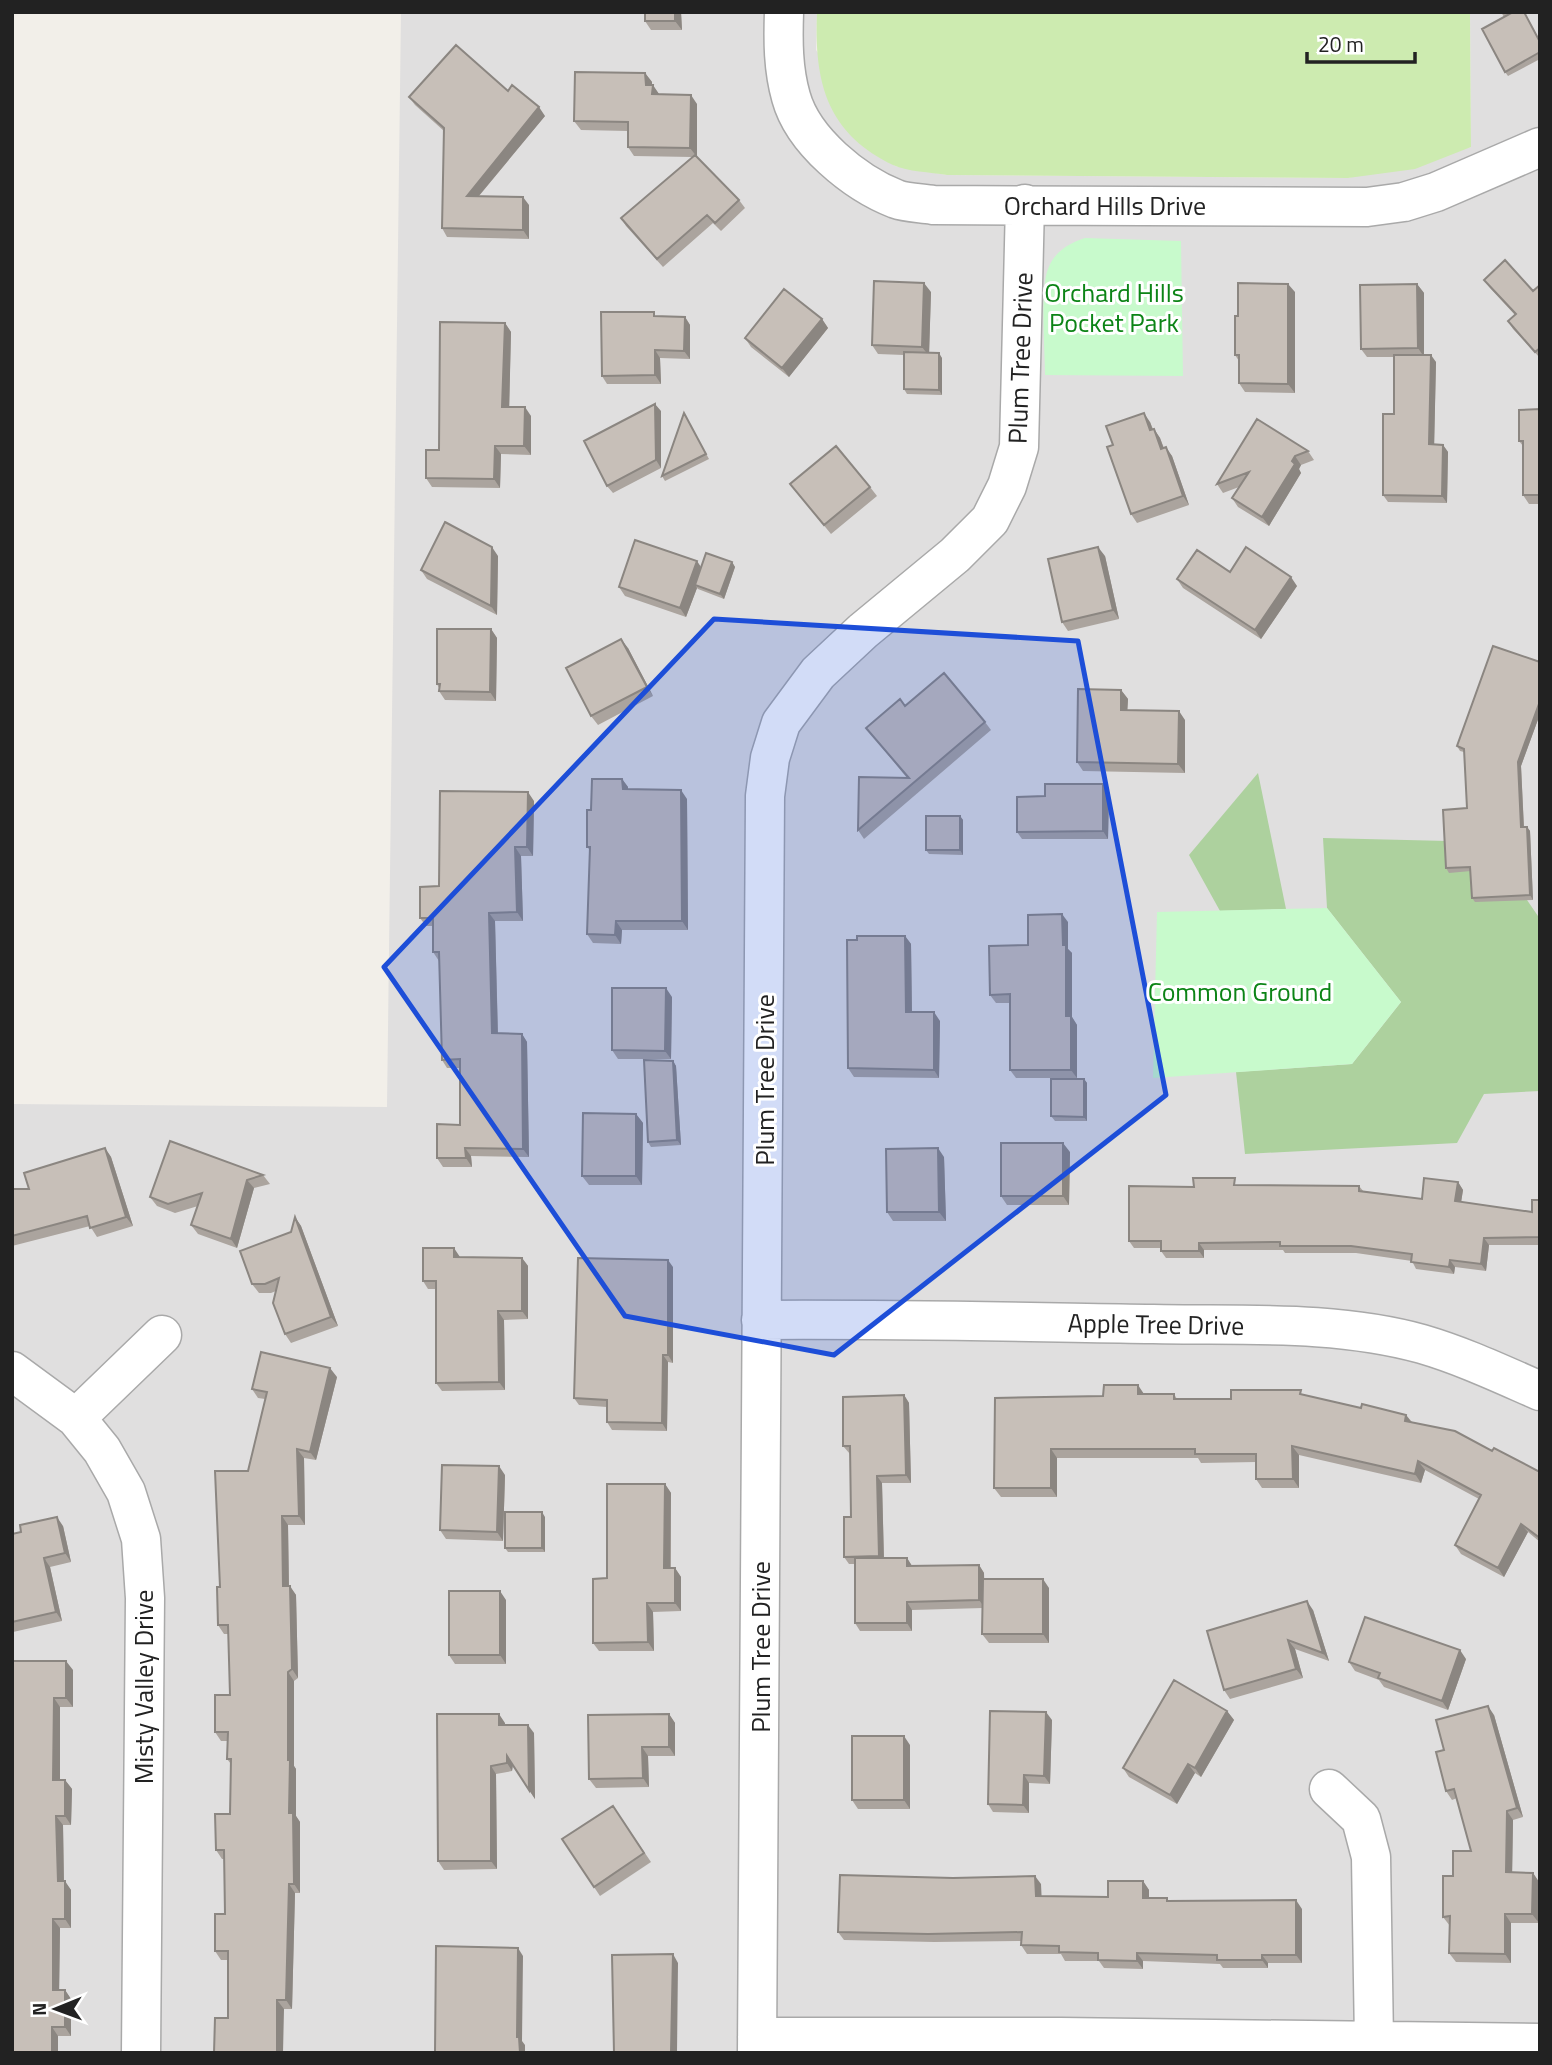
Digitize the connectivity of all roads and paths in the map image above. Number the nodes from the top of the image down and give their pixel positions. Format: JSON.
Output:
{"nodes":[{"id":1,"x":784,"y":12,"type":"edge"},
{"id":2,"x":1540,"y":147,"type":"edge"},
{"id":3,"x":1025,"y":204,"type":"junction"},
{"id":4,"x":761,"y":1320,"type":"junction"},
{"id":5,"x":162,"y":1335,"type":"dead end"},
{"id":6,"x":12,"y":1371,"type":"edge"},
{"id":7,"x":1540,"y":1391,"type":"edge"},
{"id":8,"x":76,"y":1418,"type":"junction"},
{"id":9,"x":1329,"y":1789,"type":"dead end"},
{"id":10,"x":1374,"y":2041,"type":"junction"},
{"id":11,"x":1540,"y":2043,"type":"edge"},
{"id":12,"x":757,"y":2045,"type":"edge"},
{"id":13,"x":141,"y":2053,"type":"edge"}],
"edges":[{"from":1,"to":3,"type":"street","name":"Orchard Hills Drive"},
{"from":2,"to":3,"type":"street","name":"Orchard Hills Drive"},
{"from":3,"to":4,"type":"street","name":"Plum Tree Drive"},
{"from":4,"to":7,"type":"street","name":"Apple Tree Drive"},
{"from":4,"to":12,"type":"street","name":"Plum Tree Drive"},
{"from":5,"to":8,"type":"street"},
{"from":6,"to":8,"type":"street","name":"Misty Valley Drive"},
{"from":8,"to":13,"type":"street","name":"Misty Valley Drive"},
{"from":9,"to":10,"type":"street"},
{"from":10,"to":11,"type":"street"},
{"from":10,"to":12,"type":"street"}]}
